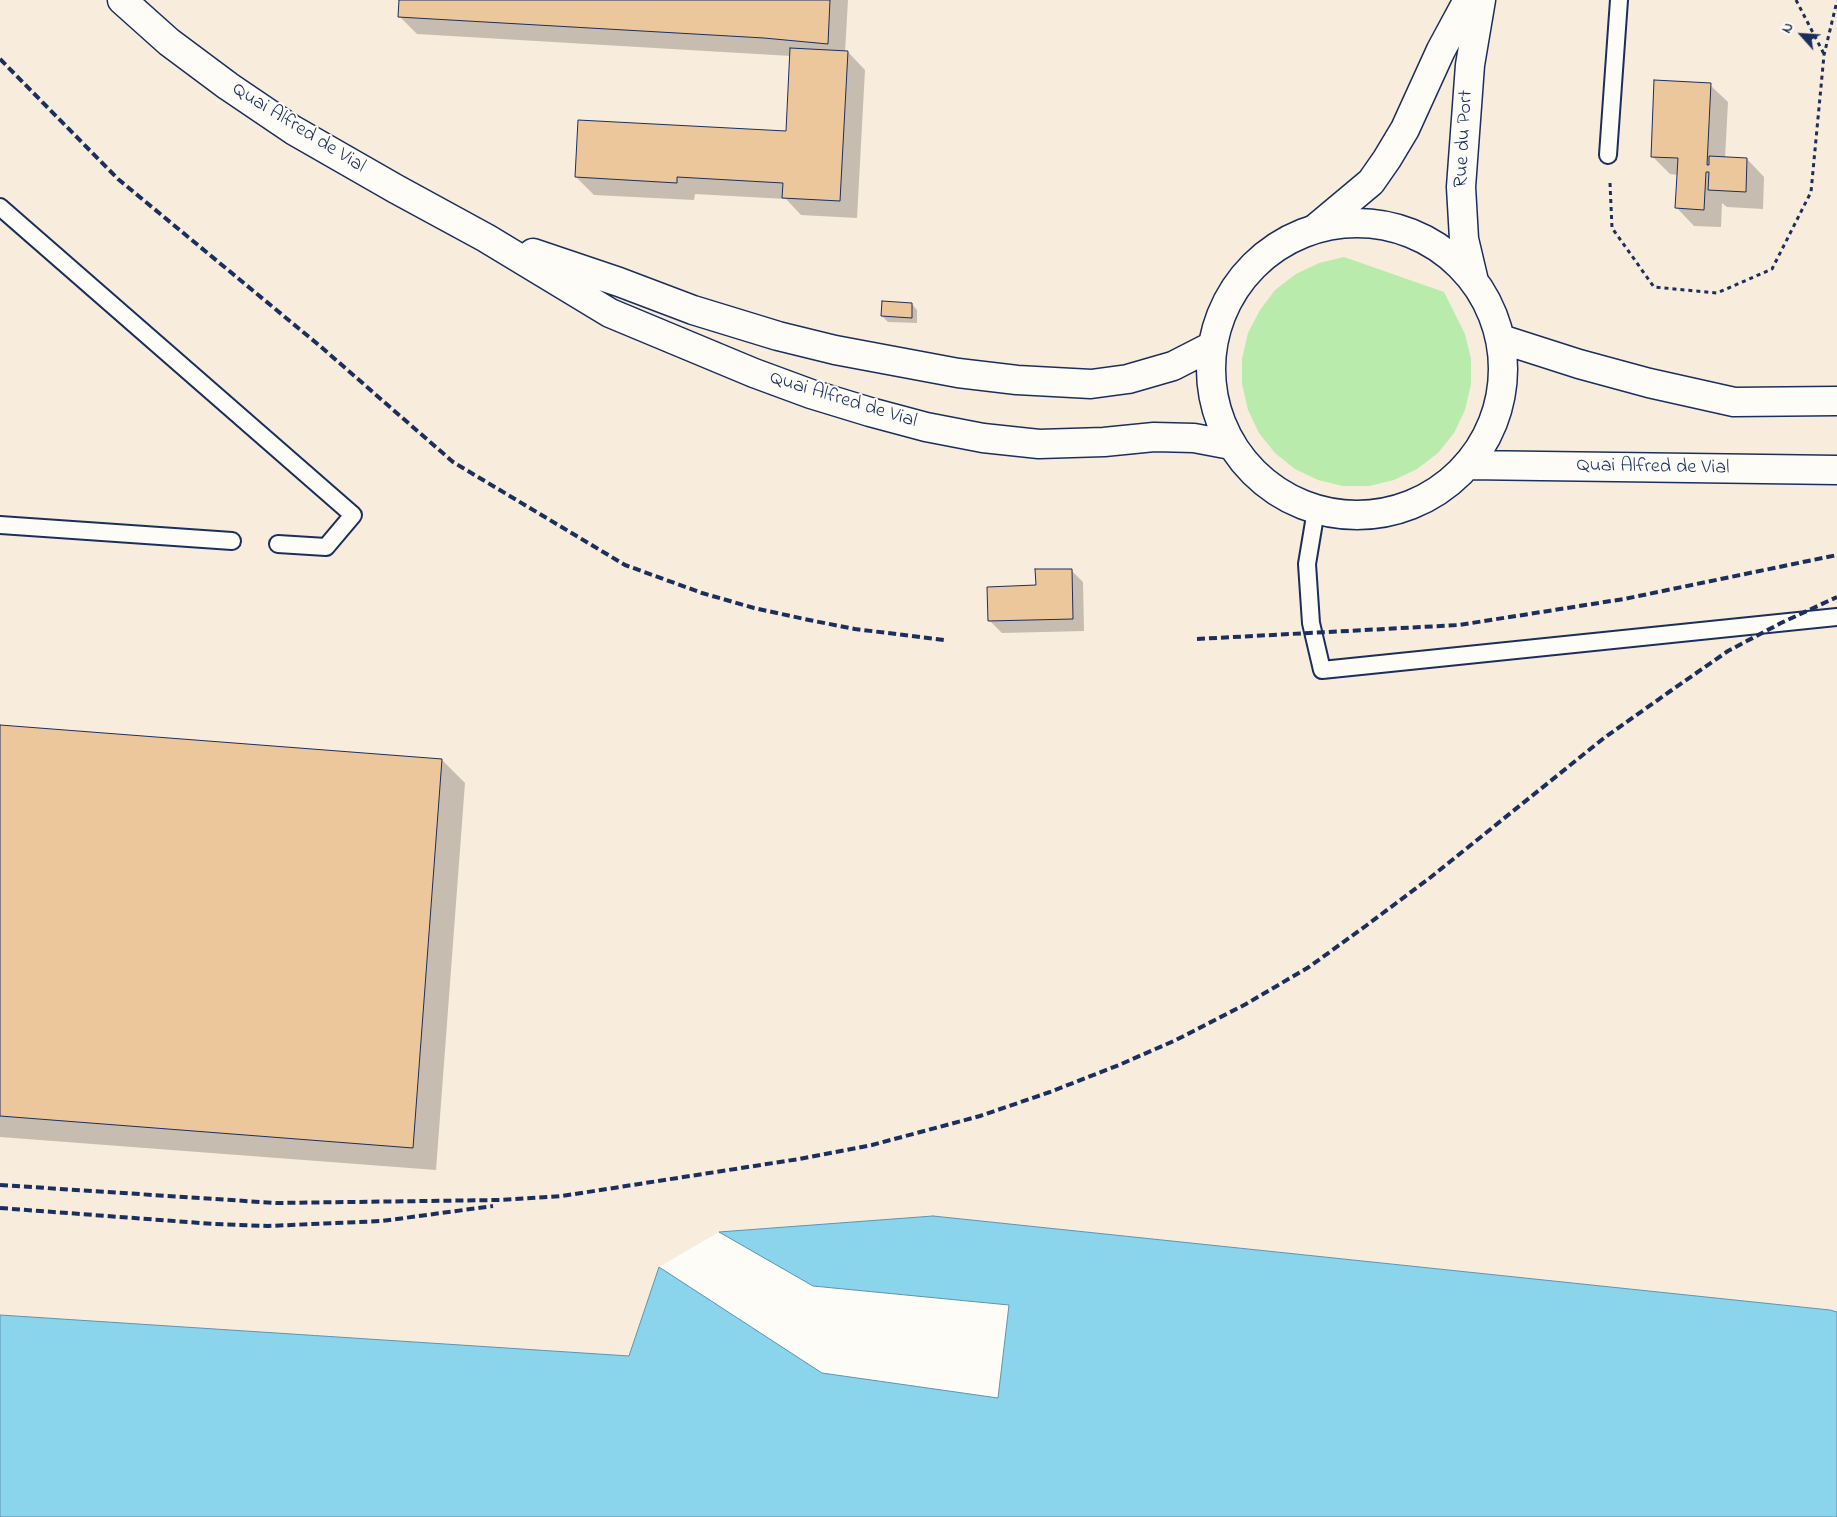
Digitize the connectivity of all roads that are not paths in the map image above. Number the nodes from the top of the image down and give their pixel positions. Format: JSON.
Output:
{"nodes":[{"id":1,"x":122,"y":0,"type":"edge"},
{"id":2,"x":1468,"y":0,"type":"edge"},
{"id":3,"x":1481,"y":0,"type":"edge"},
{"id":4,"x":1619,"y":0,"type":"edge"},
{"id":5,"x":1608,"y":155,"type":"road end"},
{"id":6,"x":0,"y":207,"type":"edge"},
{"id":7,"x":1316,"y":228,"type":"junction"},
{"id":8,"x":486,"y":238,"type":"junction"},
{"id":9,"x":1473,"y":277,"type":"junction"},
{"id":10,"x":1501,"y":339,"type":"junction"},
{"id":11,"x":1212,"y":346,"type":"junction"},
{"id":12,"x":1837,"y":401,"type":"edge"},
{"id":13,"x":1232,"y":446,"type":"junction"},
{"id":14,"x":1468,"y":465,"type":"junction"},
{"id":15,"x":1837,"y":470,"type":"edge"},
{"id":16,"x":1316,"y":510,"type":"junction"},
{"id":17,"x":0,"y":525,"type":"edge"},
{"id":18,"x":232,"y":541,"type":"dead end"},
{"id":19,"x":278,"y":544,"type":"dead end"},
{"id":20,"x":1837,"y":616,"type":"edge"}],
"edges":[{"from":1,"to":8,"type":"main road","name":"Quai Alfred de Vial"},
{"from":2,"to":7,"type":"main road","name":"Rue du Port"},
{"from":3,"to":9,"type":"main road","name":"Rue du Port"},
{"from":4,"to":5,"type":"lane"},
{"from":6,"to":19,"type":"lane"},
{"from":7,"to":9,"type":"main road"},
{"from":7,"to":11,"type":"main road"},
{"from":8,"to":11,"type":"main road","name":"Quai Alfred de Vial"},
{"from":8,"to":13,"type":"main road","name":"Quai Alfred de Vial"},
{"from":9,"to":10,"type":"main road"},
{"from":10,"to":12,"type":"main road"},
{"from":10,"to":14,"type":"main road"},
{"from":11,"to":13,"type":"main road"},
{"from":13,"to":16,"type":"main road"},
{"from":14,"to":15,"type":"main road","name":"Quai Alfred de Vial"},
{"from":14,"to":16,"type":"main road"},
{"from":16,"to":20,"type":"lane"},
{"from":17,"to":18,"type":"lane"}]}
